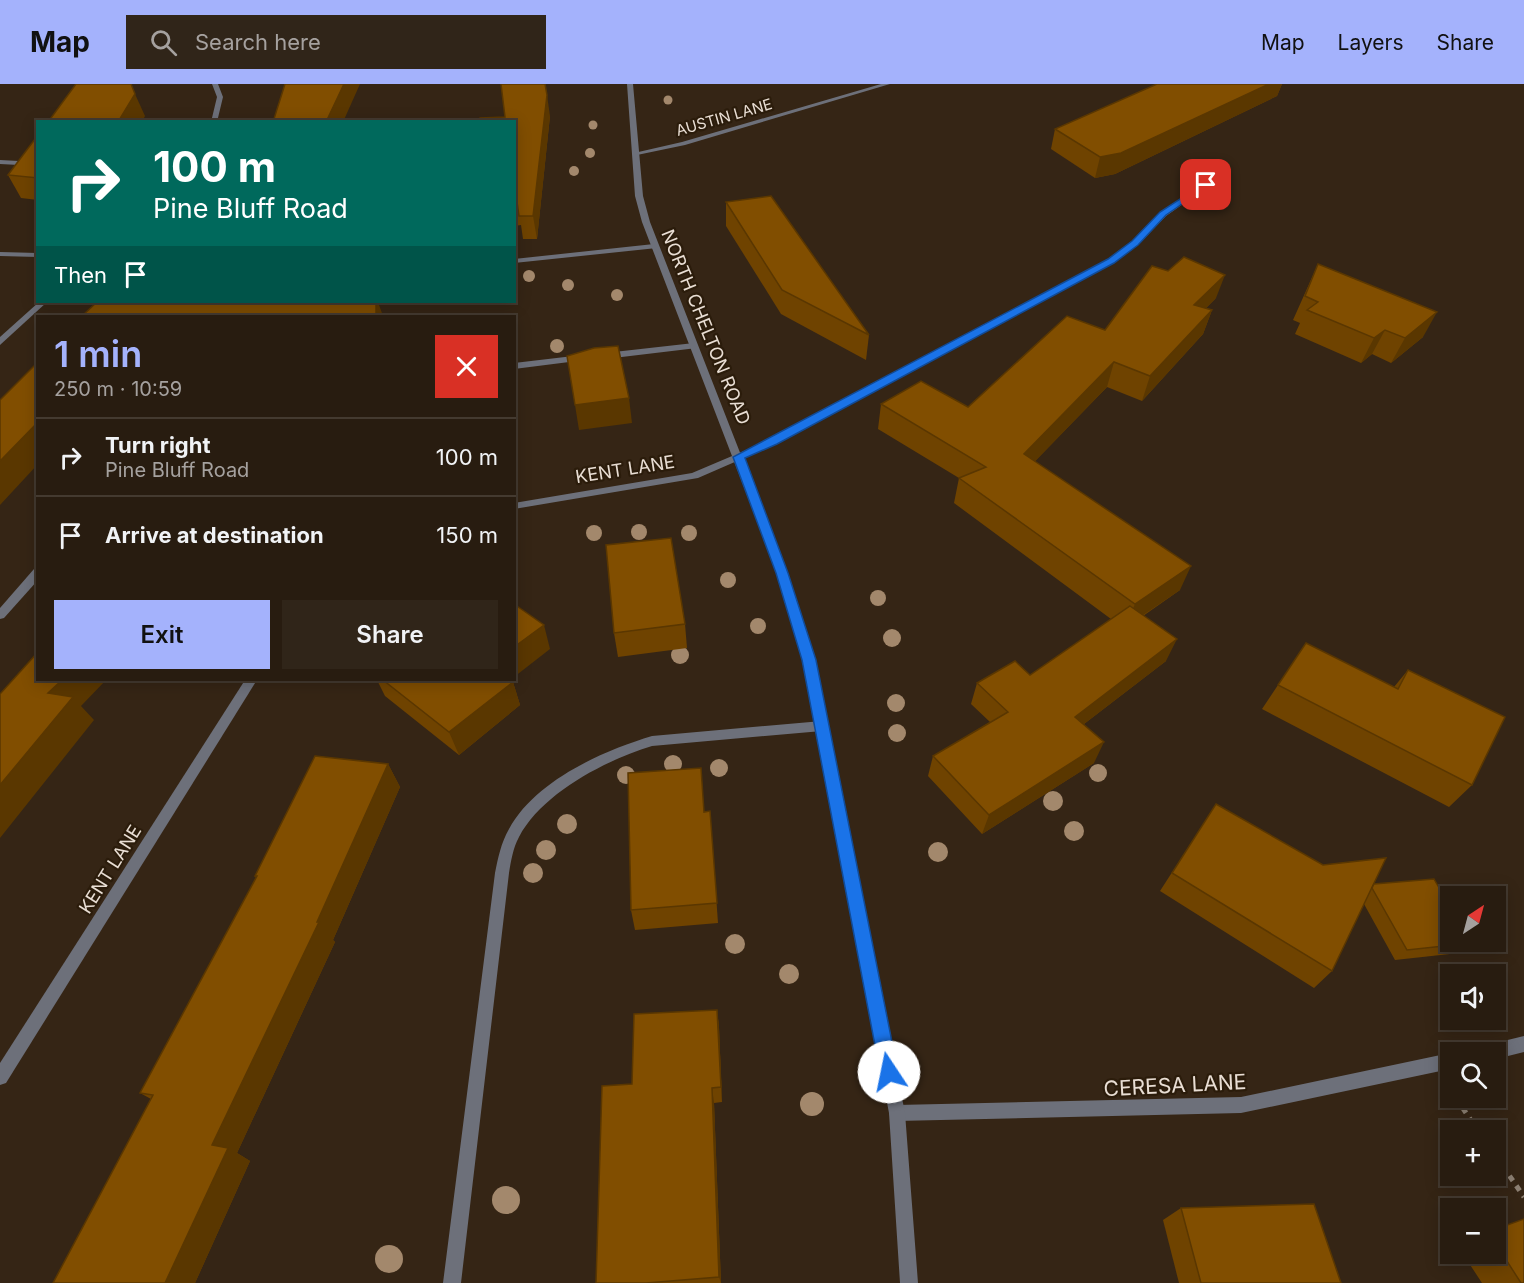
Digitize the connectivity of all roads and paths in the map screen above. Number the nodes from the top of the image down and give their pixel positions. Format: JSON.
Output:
{"nodes":[{"id":1,"x":215,"y":84,"type":"edge"},
{"id":2,"x":630,"y":84,"type":"edge"},
{"id":3,"x":887,"y":84,"type":"edge"},
{"id":4,"x":214,"y":120,"type":"edge"},
{"id":5,"x":636,"y":153,"type":"junction"},
{"id":6,"x":0,"y":162,"type":"edge"},
{"id":7,"x":36,"y":164,"type":"edge"},
{"id":8,"x":1206,"y":185,"type":"dead end"},
{"id":9,"x":654,"y":246,"type":"junction"},
{"id":10,"x":0,"y":254,"type":"edge"},
{"id":11,"x":36,"y":255,"type":"edge"},
{"id":12,"x":516,"y":261,"type":"edge"},
{"id":13,"x":42,"y":303,"type":"edge"},
{"id":14,"x":0,"y":342,"type":"edge"},
{"id":15,"x":694,"y":346,"type":"junction"},
{"id":16,"x":516,"y":366,"type":"edge"},
{"id":17,"x":738,"y":457,"type":"junction"},
{"id":18,"x":516,"y":506,"type":"edge"},
{"id":19,"x":36,"y":574,"type":"edge"},
{"id":20,"x":0,"y":615,"type":"edge"},
{"id":21,"x":250,"y":681,"type":"edge"},
{"id":22,"x":822,"y":726,"type":"junction"},
{"id":23,"x":1524,"y":1044,"type":"edge"},
{"id":24,"x":1506,"y":1048,"type":"edge"},
{"id":25,"x":1440,"y":1063,"type":"edge"},
{"id":26,"x":0,"y":1077,"type":"edge"},
{"id":27,"x":897,"y":1113,"type":"junction"},
{"id":28,"x":1506,"y":1171,"type":"edge"},
{"id":29,"x":1524,"y":1197,"type":"edge"},
{"id":30,"x":452,"y":1283,"type":"edge"},
{"id":31,"x":909,"y":1283,"type":"edge"}],
"edges":[{"from":1,"to":4,"type":"street"},
{"from":2,"to":5,"type":"street","name":"NORTH CHELTON ROAD"},
{"from":3,"to":5,"type":"street","name":"AUSTIN LANE"},
{"from":5,"to":9,"type":"street","name":"NORTH CHELTON ROAD"},
{"from":6,"to":7,"type":"street"},
{"from":8,"to":17,"type":"street","name":"KENT LANE"},
{"from":9,"to":12,"type":"street"},
{"from":9,"to":15,"type":"street","name":"NORTH CHELTON ROAD"},
{"from":10,"to":11,"type":"street"},
{"from":13,"to":14,"type":"street"},
{"from":15,"to":16,"type":"street"},
{"from":15,"to":17,"type":"street","name":"NORTH CHELTON ROAD"},
{"from":17,"to":18,"type":"street","name":"KENT LANE"},
{"from":17,"to":22,"type":"street","name":"NORTH CHELTON ROAD"},
{"from":19,"to":20,"type":"street"},
{"from":21,"to":26,"type":"street","name":"KENT LANE"},
{"from":22,"to":27,"type":"street","name":"NORTH CHELTON ROAD"},
{"from":22,"to":30,"type":"street"},
{"from":23,"to":24,"type":"street"},
{"from":25,"to":27,"type":"street","name":"CERESA LANE"},
{"from":27,"to":31,"type":"street","name":"NORTH CHELTON ROAD"},
{"from":28,"to":29,"type":"path"}]}
